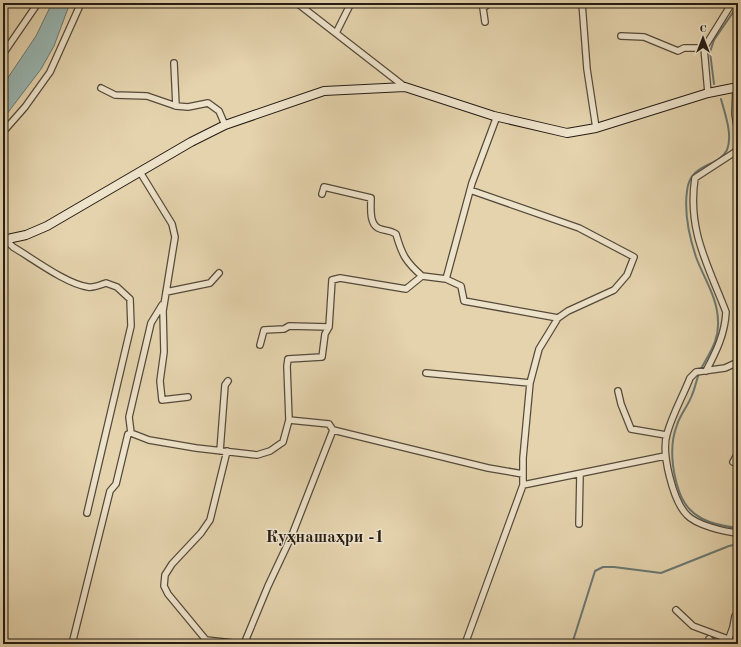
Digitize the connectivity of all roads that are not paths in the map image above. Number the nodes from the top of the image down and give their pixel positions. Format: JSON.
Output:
{"nodes":[{"id":1,"x":38,"y":3,"type":"edge"},
{"id":2,"x":81,"y":3,"type":"edge"},
{"id":3,"x":297,"y":3,"type":"edge"},
{"id":4,"x":351,"y":3,"type":"edge"},
{"id":5,"x":490,"y":3,"type":"edge"},
{"id":6,"x":582,"y":3,"type":"edge"},
{"id":7,"x":732,"y":3,"type":"edge"},
{"id":8,"x":485,"y":22,"type":"dead end"},
{"id":9,"x":336,"y":33,"type":"junction"},
{"id":10,"x":621,"y":36,"type":"dead end"},
{"id":11,"x":704,"y":48,"type":"junction"},
{"id":12,"x":3,"y":54,"type":"edge"},
{"id":13,"x":174,"y":63,"type":"dead end"},
{"id":14,"x":405,"y":87,"type":"junction"},
{"id":15,"x":737,"y":87,"type":"edge"},
{"id":16,"x":101,"y":88,"type":"dead end"},
{"id":17,"x":708,"y":93,"type":"junction"},
{"id":18,"x":176,"y":106,"type":"junction"},
{"id":19,"x":497,"y":116,"type":"junction"},
{"id":20,"x":225,"y":125,"type":"junction"},
{"id":21,"x":596,"y":128,"type":"junction"},
{"id":22,"x":3,"y":132,"type":"edge"},
{"id":23,"x":738,"y":133,"type":"edge"},
{"id":24,"x":738,"y":148,"type":"edge"},
{"id":25,"x":140,"y":172,"type":"junction"},
{"id":26,"x":470,"y":190,"type":"junction"},
{"id":27,"x":322,"y":194,"type":"dead end"},
{"id":28,"x":5,"y":240,"type":"edge"},
{"id":29,"x":219,"y":273,"type":"dead end"},
{"id":30,"x":422,"y":276,"type":"junction"},
{"id":31,"x":446,"y":278,"type":"junction"},
{"id":32,"x":166,"y":292,"type":"junction"},
{"id":33,"x":164,"y":301,"type":"junction"},
{"id":34,"x":558,"y":318,"type":"junction"},
{"id":35,"x":329,"y":328,"type":"junction"},
{"id":36,"x":260,"y":345,"type":"dead end"},
{"id":37,"x":738,"y":362,"type":"edge"},
{"id":38,"x":704,"y":372,"type":"junction"},
{"id":39,"x":426,"y":373,"type":"dead end"},
{"id":40,"x":228,"y":381,"type":"dead end"},
{"id":41,"x":530,"y":383,"type":"junction"},
{"id":42,"x":618,"y":391,"type":"dead end"},
{"id":43,"x":188,"y":397,"type":"dead end"},
{"id":44,"x":288,"y":420,"type":"junction"},
{"id":45,"x":332,"y":430,"type":"junction"},
{"id":46,"x":131,"y":433,"type":"junction"},
{"id":47,"x":666,"y":435,"type":"junction"},
{"id":48,"x":220,"y":451,"type":"junction"},
{"id":49,"x":227,"y":451,"type":"junction"},
{"id":50,"x":738,"y":453,"type":"edge"},
{"id":51,"x":665,"y":456,"type":"junction"},
{"id":52,"x":733,"y":462,"type":"dead end"},
{"id":53,"x":523,"y":474,"type":"junction"},
{"id":54,"x":580,"y":474,"type":"junction"},
{"id":55,"x":523,"y":485,"type":"junction"},
{"id":56,"x":87,"y":513,"type":"dead end"},
{"id":57,"x":579,"y":524,"type":"dead end"},
{"id":58,"x":738,"y":533,"type":"edge"},
{"id":59,"x":676,"y":610,"type":"dead end"},
{"id":60,"x":738,"y":615,"type":"edge"},
{"id":61,"x":709,"y":639,"type":"dead end"},
{"id":62,"x":205,"y":642,"type":"edge"},
{"id":63,"x":727,"y":642,"type":"edge"},
{"id":64,"x":72,"y":644,"type":"edge"},
{"id":65,"x":243,"y":644,"type":"edge"},
{"id":66,"x":465,"y":644,"type":"edge"},
{"id":67,"x":715,"y":644,"type":"edge"}],
"edges":[{"from":1,"to":12,"type":"street"},
{"from":2,"to":22,"type":"street"},
{"from":3,"to":9,"type":"street"},
{"from":4,"to":9,"type":"street"},
{"from":5,"to":8,"type":"street"},
{"from":6,"to":21,"type":"street"},
{"from":7,"to":11,"type":"street"},
{"from":9,"to":14,"type":"street"},
{"from":10,"to":11,"type":"street"},
{"from":11,"to":17,"type":"street"},
{"from":13,"to":18,"type":"street"},
{"from":14,"to":19,"type":"street"},
{"from":14,"to":20,"type":"street"},
{"from":15,"to":17,"type":"street"},
{"from":15,"to":23,"type":"street"},
{"from":16,"to":18,"type":"street"},
{"from":17,"to":21,"type":"street"},
{"from":18,"to":20,"type":"street"},
{"from":19,"to":21,"type":"street"},
{"from":19,"to":26,"type":"street"},
{"from":20,"to":25,"type":"street"},
{"from":24,"to":38,"type":"street"},
{"from":25,"to":28,"type":"street"},
{"from":25,"to":32,"type":"street"},
{"from":26,"to":31,"type":"street"},
{"from":26,"to":34,"type":"street"},
{"from":27,"to":30,"type":"street"},
{"from":28,"to":56,"type":"street"},
{"from":29,"to":32,"type":"street"},
{"from":30,"to":31,"type":"street"},
{"from":30,"to":35,"type":"street"},
{"from":31,"to":34,"type":"street"},
{"from":32,"to":33,"type":"street"},
{"from":33,"to":43,"type":"street"},
{"from":33,"to":46,"type":"street"},
{"from":34,"to":41,"type":"street"},
{"from":35,"to":36,"type":"street"},
{"from":35,"to":44,"type":"street"},
{"from":37,"to":38,"type":"street"},
{"from":38,"to":47,"type":"street"},
{"from":39,"to":41,"type":"street"},
{"from":40,"to":48,"type":"street"},
{"from":41,"to":53,"type":"street"},
{"from":42,"to":47,"type":"street"},
{"from":44,"to":45,"type":"street"},
{"from":44,"to":49,"type":"street"},
{"from":45,"to":53,"type":"street"},
{"from":45,"to":65,"type":"street"},
{"from":46,"to":48,"type":"street"},
{"from":46,"to":64,"type":"street"},
{"from":47,"to":51,"type":"street"},
{"from":48,"to":49,"type":"street"},
{"from":49,"to":62,"type":"street"},
{"from":50,"to":52,"type":"street"},
{"from":51,"to":54,"type":"street"},
{"from":51,"to":58,"type":"street"},
{"from":53,"to":55,"type":"street"},
{"from":54,"to":55,"type":"street"},
{"from":54,"to":57,"type":"street"},
{"from":55,"to":66,"type":"street"},
{"from":59,"to":63,"type":"street"},
{"from":60,"to":63,"type":"street"},
{"from":61,"to":67,"type":"street"},
{"from":62,"to":65,"type":"street"}]}
